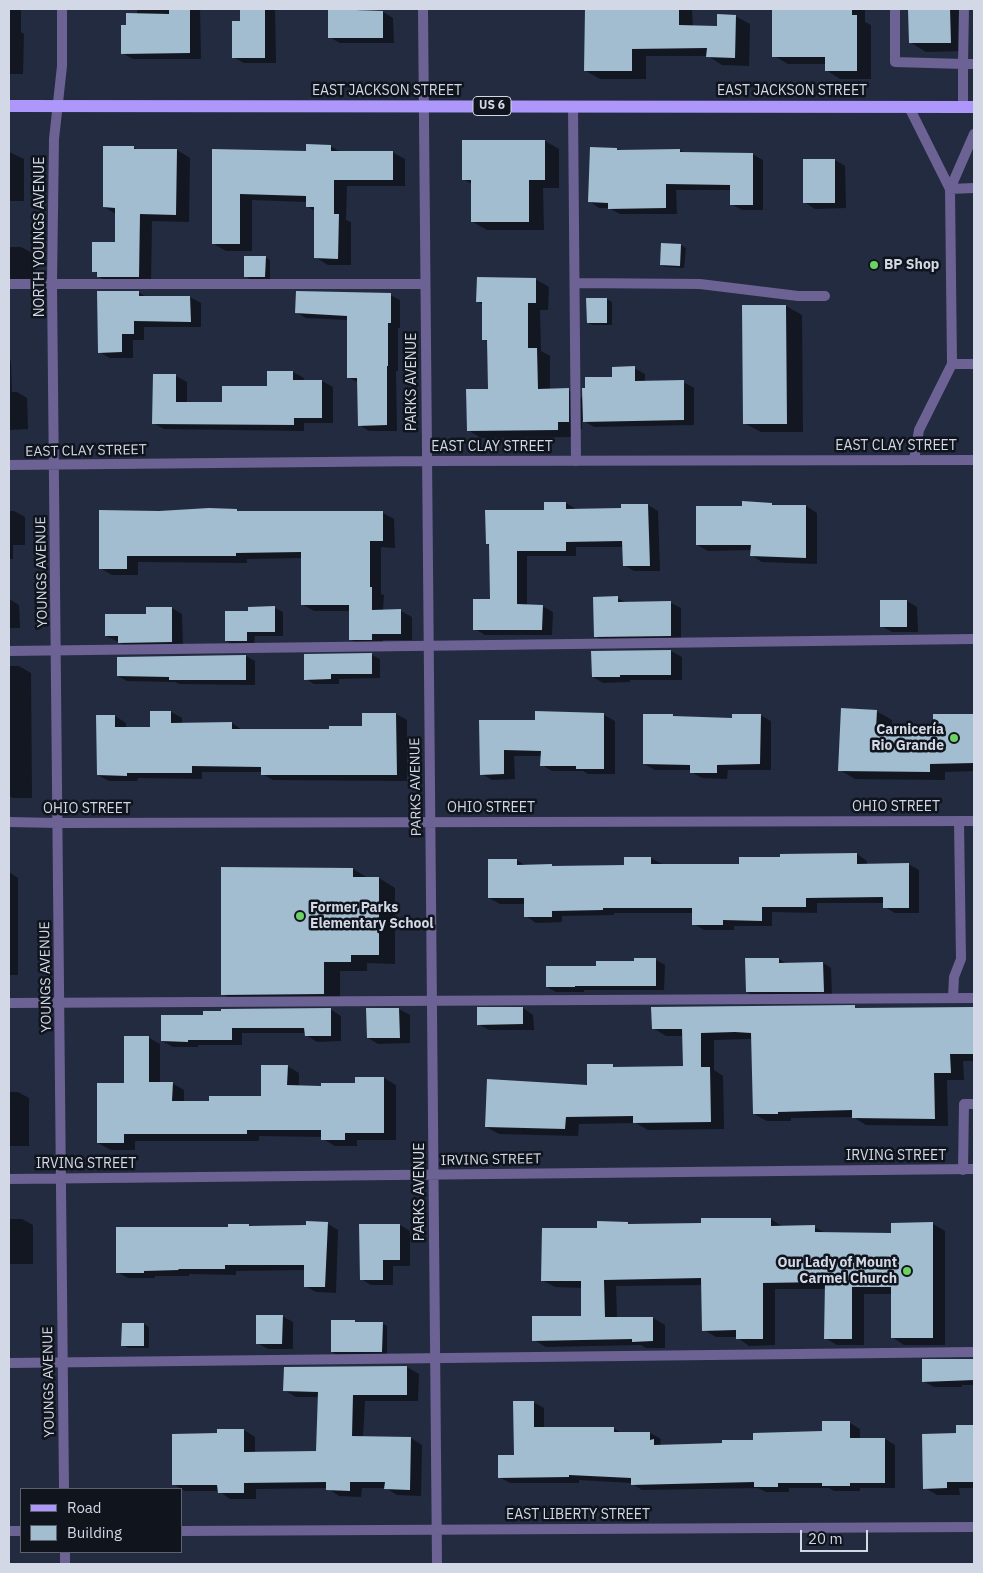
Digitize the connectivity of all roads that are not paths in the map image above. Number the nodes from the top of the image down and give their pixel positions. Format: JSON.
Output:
{"nodes":[{"id":1,"x":62,"y":9,"type":"edge"},
{"id":2,"x":423,"y":9,"type":"edge"},
{"id":3,"x":895,"y":9,"type":"edge"},
{"id":4,"x":967,"y":10,"type":"edge"},
{"id":5,"x":963,"y":35,"type":"junction"},
{"id":6,"x":974,"y":35,"type":"edge"},
{"id":7,"x":969,"y":64,"type":"edge"},
{"id":8,"x":9,"y":106,"type":"edge"},
{"id":9,"x":58,"y":106,"type":"junction"},
{"id":10,"x":424,"y":106,"type":"junction"},
{"id":11,"x":573,"y":106,"type":"junction"},
{"id":12,"x":909,"y":106,"type":"junction"},
{"id":13,"x":969,"y":107,"type":"edge"},
{"id":14,"x":974,"y":134,"type":"edge"},
{"id":15,"x":974,"y":188,"type":"edge"},
{"id":16,"x":950,"y":189,"type":"junction"},
{"id":17,"x":52,"y":283,"type":"junction"},
{"id":18,"x":575,"y":283,"type":"junction"},
{"id":19,"x":9,"y":284,"type":"edge"},
{"id":20,"x":425,"y":284,"type":"junction"},
{"id":21,"x":825,"y":296,"type":"dead end"},
{"id":22,"x":952,"y":364,"type":"junction"},
{"id":23,"x":974,"y":364,"type":"edge"},
{"id":24,"x":426,"y":460,"type":"junction"},
{"id":25,"x":914,"y":460,"type":"junction"},
{"id":26,"x":974,"y":460,"type":"edge"},
{"id":27,"x":576,"y":461,"type":"junction"},
{"id":28,"x":9,"y":465,"type":"edge"},
{"id":29,"x":55,"y":465,"type":"junction"},
{"id":30,"x":974,"y":639,"type":"edge"},
{"id":31,"x":428,"y":645,"type":"junction"},
{"id":32,"x":56,"y":650,"type":"junction"},
{"id":33,"x":9,"y":651,"type":"edge"},
{"id":34,"x":960,"y":821,"type":"junction"},
{"id":35,"x":974,"y":821,"type":"edge"},
{"id":36,"x":9,"y":822,"type":"edge"},
{"id":37,"x":430,"y":822,"type":"junction"},
{"id":38,"x":58,"y":823,"type":"junction"},
{"id":39,"x":953,"y":998,"type":"junction"},
{"id":40,"x":974,"y":998,"type":"edge"},
{"id":41,"x":432,"y":1000,"type":"junction"},
{"id":42,"x":9,"y":1003,"type":"edge"},
{"id":43,"x":60,"y":1003,"type":"junction"},
{"id":44,"x":974,"y":1104,"type":"edge"},
{"id":45,"x":963,"y":1170,"type":"junction"},
{"id":46,"x":974,"y":1170,"type":"edge"},
{"id":47,"x":433,"y":1175,"type":"junction"},
{"id":48,"x":61,"y":1178,"type":"junction"},
{"id":49,"x":9,"y":1179,"type":"edge"},
{"id":50,"x":974,"y":1352,"type":"edge"},
{"id":51,"x":435,"y":1357,"type":"junction"},
{"id":52,"x":9,"y":1362,"type":"edge"},
{"id":53,"x":63,"y":1362,"type":"junction"},
{"id":54,"x":64,"y":1488,"type":"edge"},
{"id":55,"x":974,"y":1527,"type":"edge"},
{"id":56,"x":436,"y":1530,"type":"junction"},
{"id":57,"x":182,"y":1531,"type":"edge"},
{"id":58,"x":437,"y":1564,"type":"edge"}],
"edges":[{"from":1,"to":9,"type":"street","name":"NORTH YOUNGS AVENUE"},
{"from":2,"to":10,"type":"street","name":"PARKS AVENUE"},
{"from":3,"to":7,"type":"street"},
{"from":4,"to":5,"type":"street"},
{"from":5,"to":6,"type":"street"},
{"from":5,"to":7,"type":"street"},
{"from":7,"to":13,"type":"street"},
{"from":8,"to":9,"type":"main road","name":"EAST JACKSON STREET","number":"US 6"},
{"from":9,"to":10,"type":"main road","name":"EAST JACKSON STREET","number":"US 6"},
{"from":9,"to":17,"type":"street","name":"NORTH YOUNGS AVENUE"},
{"from":10,"to":11,"type":"main road","name":"EAST JACKSON STREET","number":"US 6"},
{"from":10,"to":20,"type":"street","name":"PARKS AVENUE"},
{"from":11,"to":12,"type":"main road","name":"EAST JACKSON STREET","number":"US 6"},
{"from":11,"to":18,"type":"street"},
{"from":12,"to":13,"type":"main road","name":"EAST JACKSON STREET","number":"US 6"},
{"from":12,"to":16,"type":"street"},
{"from":14,"to":16,"type":"street"},
{"from":15,"to":16,"type":"street"},
{"from":16,"to":22,"type":"street"},
{"from":17,"to":19,"type":"street"},
{"from":17,"to":20,"type":"street"},
{"from":17,"to":29,"type":"street","name":"NORTH YOUNGS AVENUE"},
{"from":18,"to":21,"type":"street"},
{"from":18,"to":27,"type":"street"},
{"from":20,"to":24,"type":"street","name":"PARKS AVENUE"},
{"from":22,"to":23,"type":"street"},
{"from":22,"to":25,"type":"street"},
{"from":24,"to":27,"type":"street","name":"EAST CLAY STREET"},
{"from":24,"to":29,"type":"street","name":"EAST CLAY STREET"},
{"from":24,"to":31,"type":"street","name":"PARKS AVENUE"},
{"from":25,"to":26,"type":"street","name":"EAST CLAY STREET"},
{"from":25,"to":27,"type":"street","name":"EAST CLAY STREET"},
{"from":28,"to":29,"type":"street","name":"EAST CLAY STREET"},
{"from":29,"to":32,"type":"street","name":"YOUNGS AVENUE"},
{"from":30,"to":31,"type":"street"},
{"from":31,"to":32,"type":"street"},
{"from":31,"to":37,"type":"street","name":"PARKS AVENUE"},
{"from":32,"to":33,"type":"street"},
{"from":32,"to":38,"type":"street","name":"YOUNGS AVENUE"},
{"from":34,"to":35,"type":"street","name":"OHIO STREET"},
{"from":34,"to":37,"type":"street","name":"OHIO STREET"},
{"from":34,"to":39,"type":"street"},
{"from":36,"to":38,"type":"street","name":"OHIO STREET"},
{"from":37,"to":38,"type":"street","name":"OHIO STREET"},
{"from":37,"to":41,"type":"street","name":"PARKS AVENUE"},
{"from":38,"to":43,"type":"street","name":"YOUNGS AVENUE"},
{"from":39,"to":40,"type":"street"},
{"from":39,"to":41,"type":"street"},
{"from":41,"to":43,"type":"street"},
{"from":41,"to":47,"type":"street","name":"PARKS AVENUE"},
{"from":42,"to":43,"type":"street"},
{"from":43,"to":48,"type":"street","name":"YOUNGS AVENUE"},
{"from":44,"to":45,"type":"street"},
{"from":45,"to":46,"type":"street","name":"IRVING STREET"},
{"from":45,"to":47,"type":"street","name":"IRVING STREET"},
{"from":47,"to":48,"type":"street","name":"IRVING STREET"},
{"from":47,"to":51,"type":"street","name":"PARKS AVENUE"},
{"from":48,"to":49,"type":"street","name":"IRVING STREET"},
{"from":48,"to":53,"type":"street","name":"YOUNGS AVENUE"},
{"from":50,"to":51,"type":"street"},
{"from":51,"to":53,"type":"street"},
{"from":51,"to":56,"type":"street","name":"PARKS AVENUE"},
{"from":52,"to":53,"type":"street"},
{"from":53,"to":54,"type":"street","name":"YOUNGS AVENUE"},
{"from":55,"to":56,"type":"street","name":"EAST LIBERTY STREET"},
{"from":56,"to":57,"type":"street","name":"EAST LIBERTY STREET"},
{"from":56,"to":58,"type":"street","name":"PARKS AVENUE"}]}
